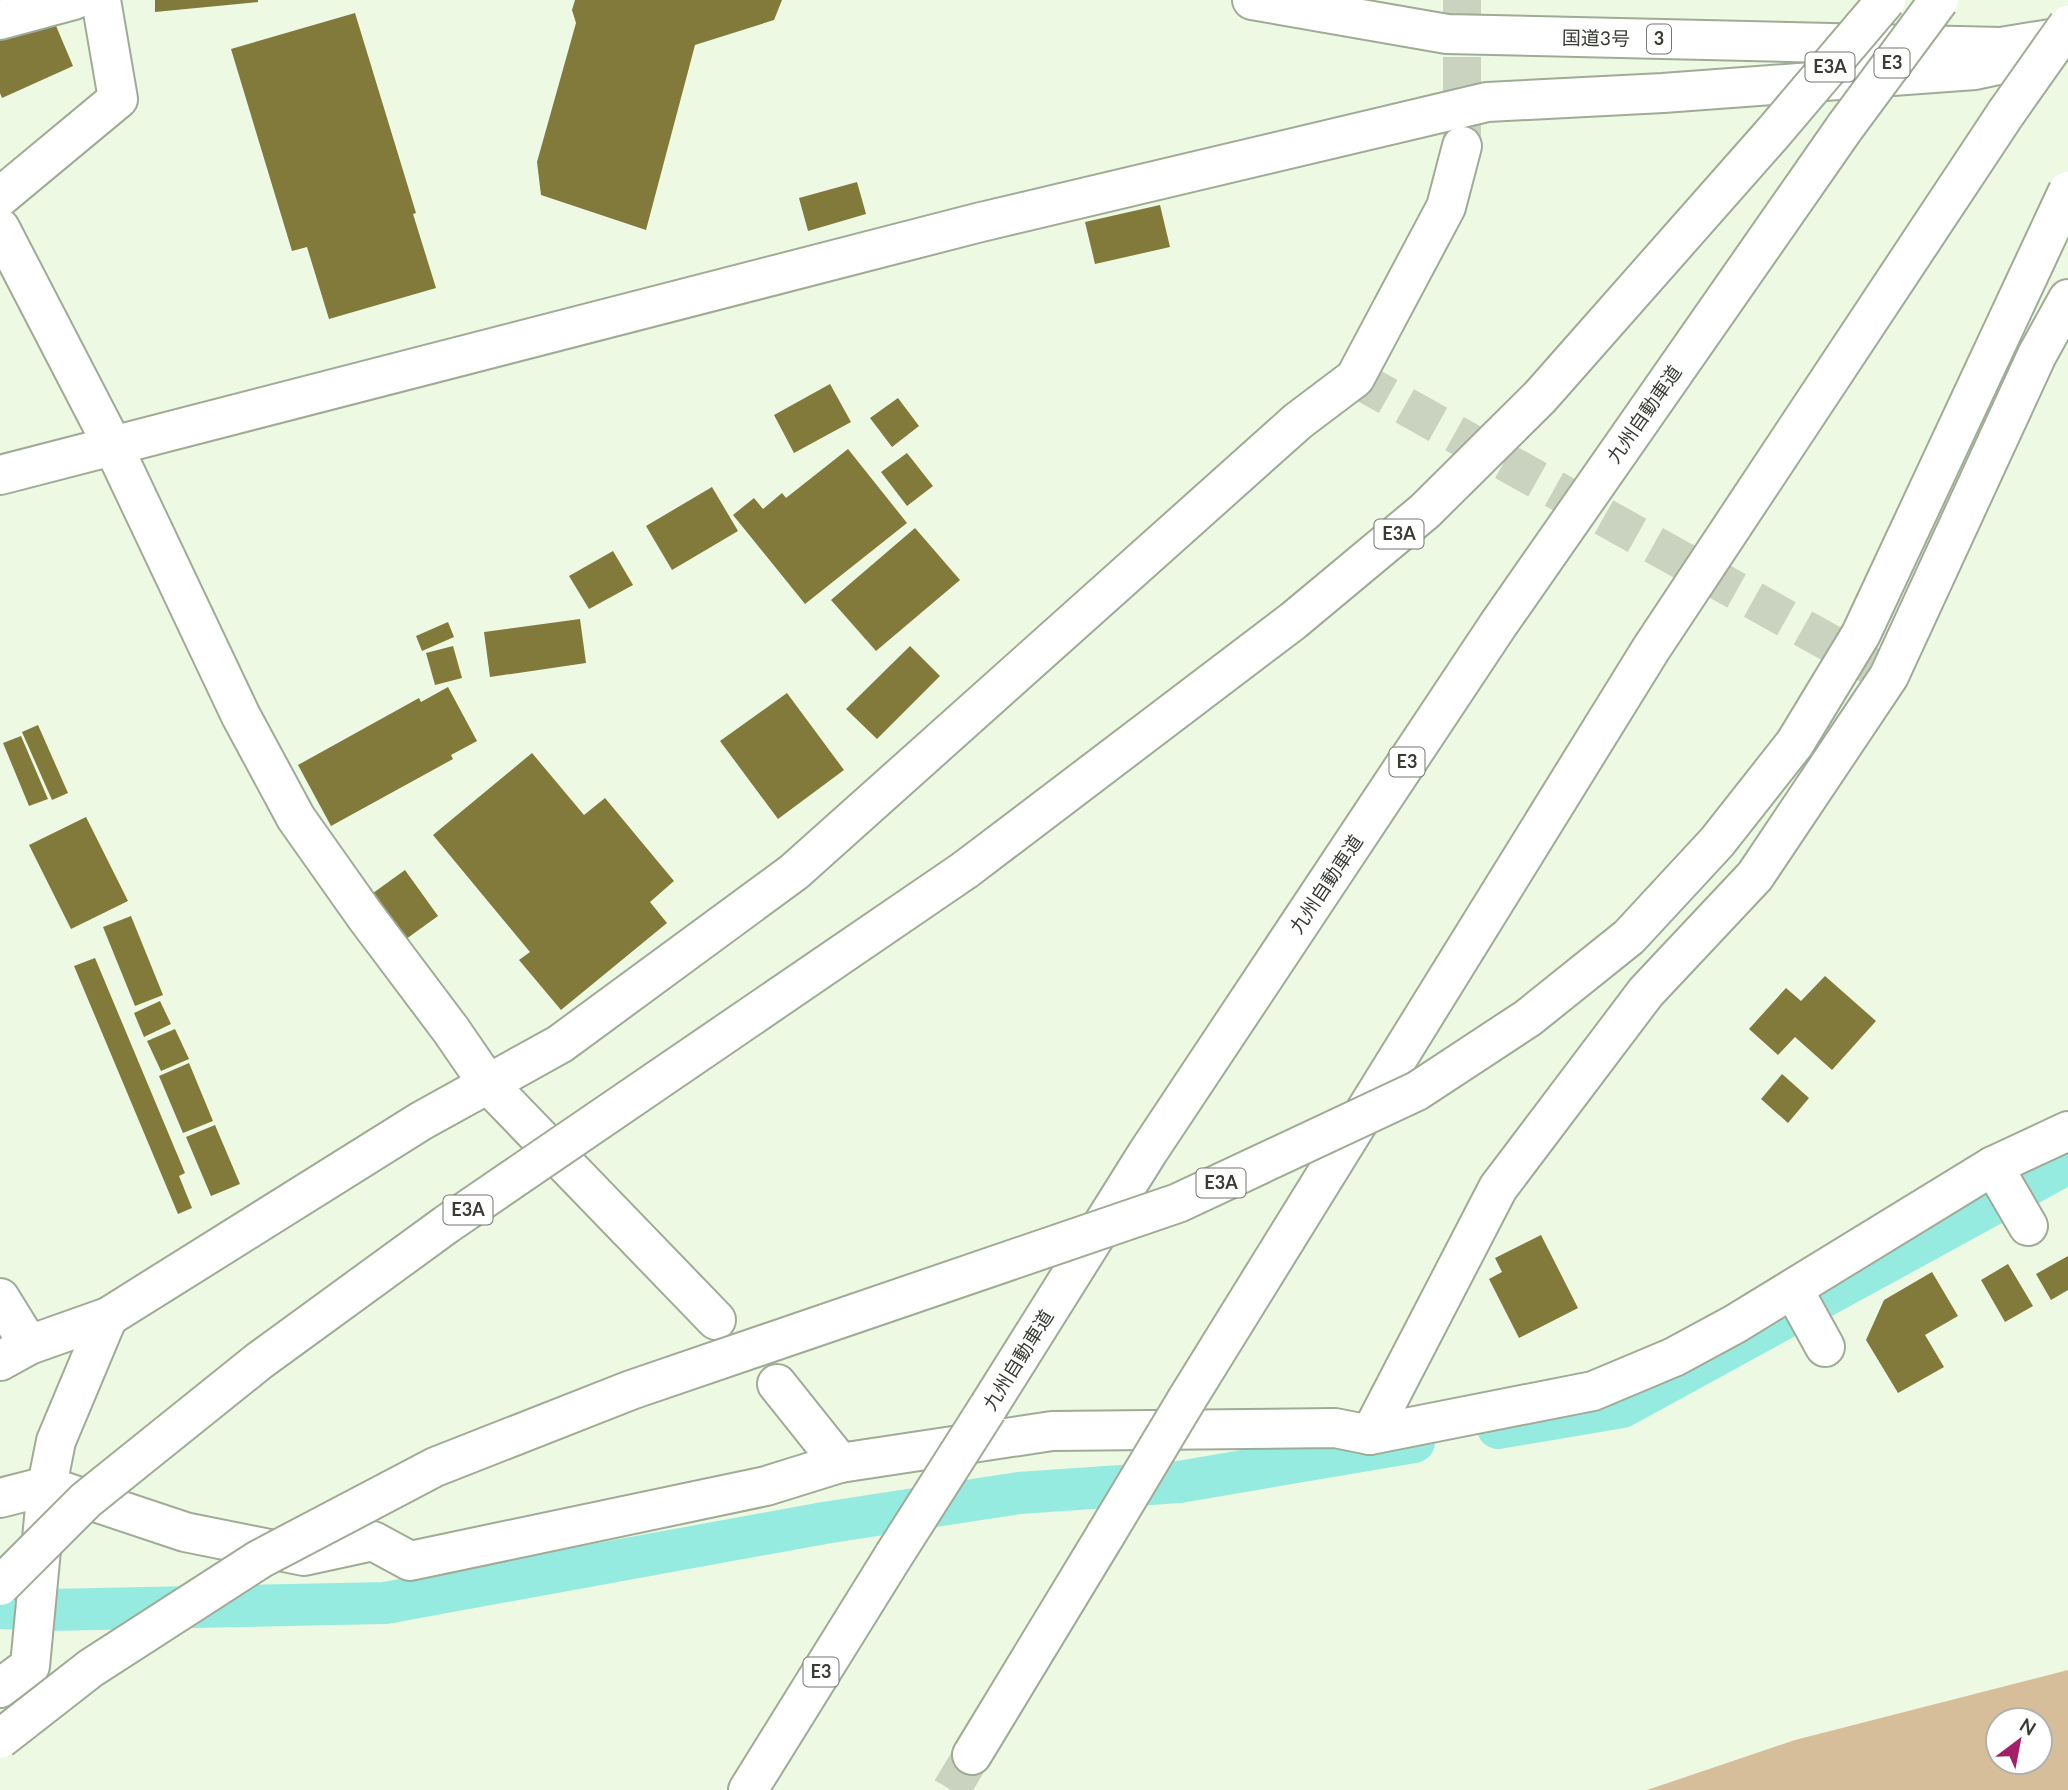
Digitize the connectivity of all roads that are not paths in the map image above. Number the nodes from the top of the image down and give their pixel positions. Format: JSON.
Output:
{"nodes":[{"id":1,"x":74,"y":0,"type":"edge"},
{"id":2,"x":101,"y":0,"type":"edge"},
{"id":3,"x":1252,"y":0,"type":"edge"},
{"id":4,"x":1886,"y":0,"type":"edge"},
{"id":5,"x":1939,"y":0,"type":"edge"},
{"id":6,"x":0,"y":20,"type":"edge"},
{"id":7,"x":2068,"y":25,"type":"edge"},
{"id":8,"x":2068,"y":36,"type":"edge"},
{"id":9,"x":2068,"y":50,"type":"edge"},
{"id":10,"x":1462,"y":146,"type":"tunnel mouth"},
{"id":11,"x":2068,"y":191,"type":"edge"},
{"id":12,"x":0,"y":197,"type":"edge"},
{"id":13,"x":0,"y":228,"type":"edge"},
{"id":14,"x":2068,"y":299,"type":"edge"},
{"id":15,"x":113,"y":446,"type":"junction"},
{"id":16,"x":0,"y":475,"type":"edge"},
{"id":17,"x":488,"y":1084,"type":"junction"},
{"id":18,"x":2068,"y":1131,"type":"edge"},
{"id":19,"x":1993,"y":1166,"type":"junction"},
{"id":20,"x":2028,"y":1226,"type":"dead end"},
{"id":21,"x":1793,"y":1289,"type":"junction"},
{"id":22,"x":0,"y":1298,"type":"edge"},
{"id":23,"x":108,"y":1317,"type":"junction"},
{"id":24,"x":716,"y":1320,"type":"dead end"},
{"id":25,"x":1825,"y":1347,"type":"dead end"},
{"id":26,"x":14,"y":1353,"type":"edge"},
{"id":27,"x":777,"y":1384,"type":"dead end"},
{"id":28,"x":1370,"y":1435,"type":"junction"},
{"id":29,"x":840,"y":1463,"type":"junction"},
{"id":30,"x":47,"y":1486,"type":"junction"},
{"id":31,"x":0,"y":1498,"type":"edge"},
{"id":32,"x":0,"y":1586,"type":"edge"},
{"id":33,"x":0,"y":1688,"type":"edge"},
{"id":34,"x":0,"y":1739,"type":"edge"},
{"id":35,"x":972,"y":1755,"type":"tunnel mouth"},
{"id":36,"x":748,"y":1790,"type":"edge"}],
"edges":[{"from":1,"to":6,"type":"main road"},
{"from":2,"to":12,"type":"main road"},
{"from":3,"to":8,"type":"main road","name":"国道3号","number":"3"},
{"from":4,"to":32,"type":"main road","number":"E3A","bridge":true},
{"from":5,"to":36,"type":"main road","name":"九州自動車道","number":"E3","bridge":true},
{"from":7,"to":35,"type":"main road","bridge":true},
{"from":9,"to":15,"type":"main road"},
{"from":10,"to":17,"type":"main road"},
{"from":11,"to":34,"type":"main road","number":"E3A","bridge":true},
{"from":13,"to":15,"type":"main road"},
{"from":14,"to":28,"type":"main road"},
{"from":15,"to":16,"type":"main road"},
{"from":15,"to":17,"type":"main road"},
{"from":17,"to":23,"type":"main road"},
{"from":17,"to":24,"type":"main road"},
{"from":18,"to":19,"type":"main road"},
{"from":19,"to":20,"type":"main road"},
{"from":19,"to":21,"type":"main road"},
{"from":21,"to":25,"type":"main road"},
{"from":21,"to":28,"type":"main road"},
{"from":22,"to":26,"type":"main road"},
{"from":23,"to":26,"type":"main road"},
{"from":23,"to":30,"type":"main road"},
{"from":27,"to":29,"type":"main road"},
{"from":28,"to":29,"type":"main road"},
{"from":29,"to":30,"type":"main road"},
{"from":30,"to":31,"type":"main road"},
{"from":30,"to":33,"type":"main road"}]}
